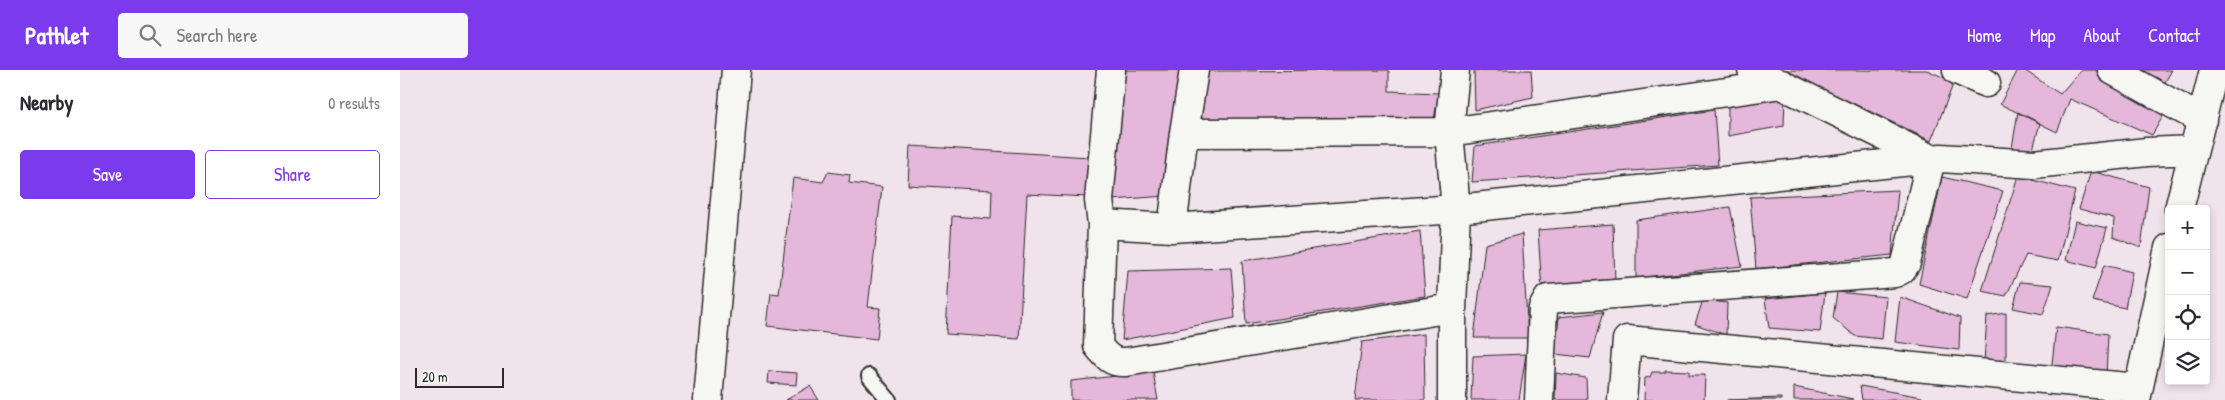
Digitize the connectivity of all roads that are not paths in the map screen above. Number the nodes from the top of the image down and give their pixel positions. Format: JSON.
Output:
{"nodes":[{"id":1,"x":736,"y":70,"type":"edge"},
{"id":2,"x":1111,"y":70,"type":"edge"},
{"id":3,"x":1194,"y":70,"type":"edge"},
{"id":4,"x":1455,"y":70,"type":"edge"},
{"id":5,"x":1752,"y":70,"type":"edge"},
{"id":6,"x":1957,"y":70,"type":"edge"},
{"id":7,"x":2112,"y":70,"type":"edge"},
{"id":8,"x":2214,"y":70,"type":"edge"},
{"id":9,"x":1986,"y":83,"type":"dead end"},
{"id":10,"x":1782,"y":84,"type":"junction"},
{"id":11,"x":2202,"y":120,"type":"junction"},
{"id":12,"x":1449,"y":132,"type":"junction"},
{"id":13,"x":1184,"y":133,"type":"junction"},
{"id":14,"x":2194,"y":150,"type":"junction"},
{"id":15,"x":1931,"y":159,"type":"junction"},
{"id":16,"x":2180,"y":205,"type":"edge"},
{"id":17,"x":1456,"y":209,"type":"junction"},
{"id":18,"x":1102,"y":224,"type":"junction"},
{"id":19,"x":1172,"y":228,"type":"junction"},
{"id":20,"x":2169,"y":250,"type":"edge"},
{"id":21,"x":1452,"y":308,"type":"junction"},
{"id":22,"x":869,"y":376,"type":"dead end"},
{"id":23,"x":2137,"y":394,"type":"edge"},
{"id":24,"x":708,"y":400,"type":"edge"},
{"id":25,"x":889,"y":400,"type":"edge"},
{"id":26,"x":1452,"y":400,"type":"edge"},
{"id":27,"x":1540,"y":400,"type":"edge"},
{"id":28,"x":1622,"y":400,"type":"edge"}],
"edges":[{"from":1,"to":24,"type":"street"},
{"from":2,"to":18,"type":"street"},
{"from":3,"to":13,"type":"street"},
{"from":4,"to":12,"type":"street"},
{"from":5,"to":10,"type":"street"},
{"from":6,"to":9,"type":"street"},
{"from":7,"to":11,"type":"street"},
{"from":8,"to":11,"type":"street"},
{"from":10,"to":12,"type":"street"},
{"from":10,"to":15,"type":"street"},
{"from":11,"to":14,"type":"street"},
{"from":12,"to":13,"type":"street"},
{"from":12,"to":17,"type":"street"},
{"from":13,"to":19,"type":"street"},
{"from":14,"to":15,"type":"street"},
{"from":14,"to":16,"type":"street"},
{"from":15,"to":17,"type":"street"},
{"from":15,"to":27,"type":"street"},
{"from":17,"to":19,"type":"street"},
{"from":17,"to":21,"type":"street"},
{"from":18,"to":19,"type":"street"},
{"from":18,"to":21,"type":"street"},
{"from":20,"to":23,"type":"street"},
{"from":21,"to":26,"type":"street"},
{"from":22,"to":25,"type":"lane"},
{"from":23,"to":28,"type":"street"}]}
